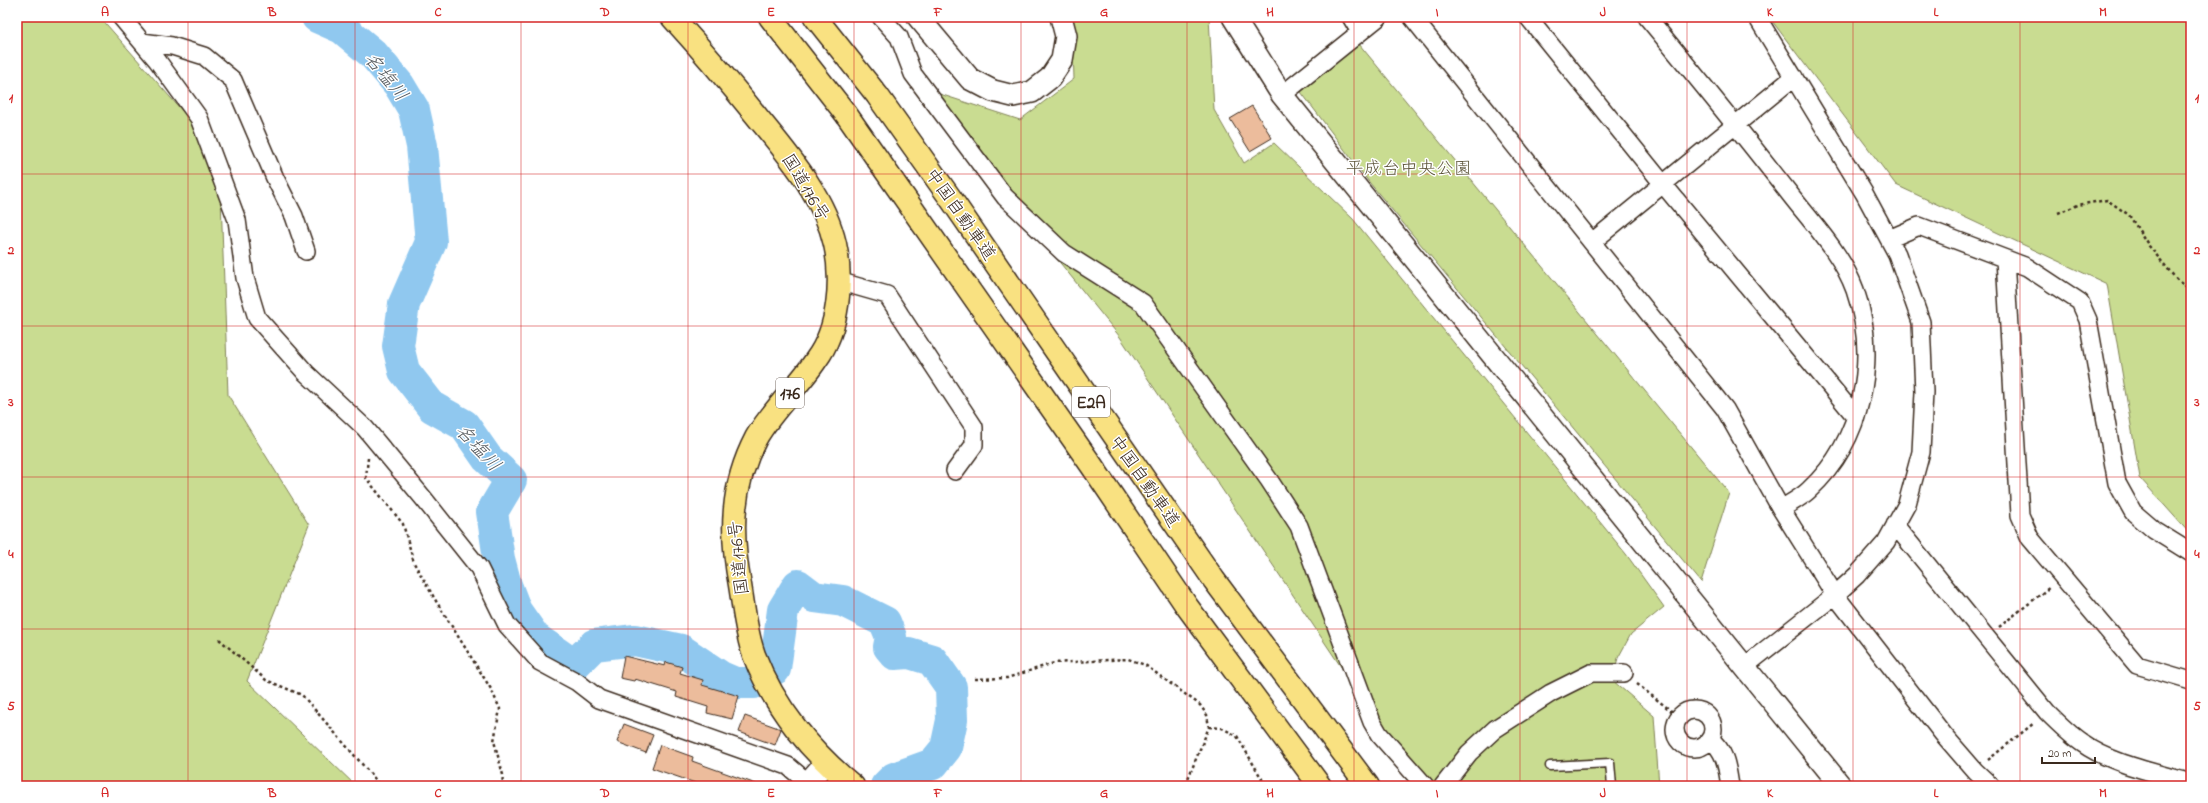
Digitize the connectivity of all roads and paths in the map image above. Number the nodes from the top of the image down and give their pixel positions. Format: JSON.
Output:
{"nodes":[{"id":1,"x":120,"y":17,"type":"edge"},
{"id":2,"x":672,"y":17,"type":"edge"},
{"id":3,"x":770,"y":17,"type":"edge"},
{"id":4,"x":815,"y":17,"type":"edge"},
{"id":5,"x":881,"y":17,"type":"edge"},
{"id":6,"x":918,"y":17,"type":"edge"},
{"id":7,"x":1061,"y":17,"type":"edge"},
{"id":8,"x":1233,"y":17,"type":"edge"},
{"id":9,"x":1351,"y":17,"type":"edge"},
{"id":10,"x":1379,"y":17,"type":"edge"},
{"id":11,"x":1412,"y":17,"type":"edge"},
{"id":12,"x":1528,"y":17,"type":"edge"},
{"id":13,"x":1647,"y":17,"type":"edge"},
{"id":14,"x":1757,"y":17,"type":"edge"},
{"id":15,"x":1360,"y":32,"type":"junction"},
{"id":16,"x":142,"y":42,"type":"junction"},
{"id":17,"x":1794,"y":77,"type":"junction"},
{"id":18,"x":1282,"y":95,"type":"junction"},
{"id":19,"x":1736,"y":125,"type":"junction"},
{"id":20,"x":1663,"y":184,"type":"junction"},
{"id":21,"x":2058,"y":213,"type":"dead end"},
{"id":22,"x":1889,"y":239,"type":"junction"},
{"id":23,"x":1592,"y":242,"type":"junction"},
{"id":24,"x":306,"y":251,"type":"dead end"},
{"id":25,"x":2005,"y":259,"type":"junction"},
{"id":26,"x":838,"y":282,"type":"junction"},
{"id":27,"x":2191,"y":291,"type":"edge"},
{"id":28,"x":1856,"y":417,"type":"junction"},
{"id":29,"x":370,"y":434,"type":"junction"},
{"id":30,"x":955,"y":471,"type":"dead end"},
{"id":31,"x":1782,"y":509,"type":"junction"},
{"id":32,"x":1895,"y":525,"type":"junction"},
{"id":33,"x":2191,"y":553,"type":"edge"},
{"id":34,"x":2062,"y":576,"type":"junction"},
{"id":35,"x":1836,"y":595,"type":"junction"},
{"id":36,"x":1986,"y":637,"type":"junction"},
{"id":37,"x":219,"y":639,"type":"dead end"},
{"id":38,"x":1745,"y":666,"type":"junction"},
{"id":39,"x":1624,"y":673,"type":"joint"},
{"id":40,"x":975,"y":679,"type":"dead end"},
{"id":41,"x":2191,"y":681,"type":"edge"},
{"id":42,"x":2047,"y":712,"type":"junction"},
{"id":43,"x":1679,"y":717,"type":"junction"},
{"id":44,"x":1209,"y":727,"type":"junction"},
{"id":45,"x":1710,"y":739,"type":"junction"},
{"id":46,"x":825,"y":762,"type":"junction"},
{"id":47,"x":1550,"y":766,"type":"dead end"},
{"id":48,"x":1975,"y":771,"type":"junction"},
{"id":49,"x":2191,"y":783,"type":"edge"},
{"id":50,"x":806,"y":784,"type":"edge"},
{"id":51,"x":381,"y":786,"type":"edge"},
{"id":52,"x":502,"y":786,"type":"edge"},
{"id":53,"x":853,"y":786,"type":"edge"},
{"id":54,"x":1185,"y":786,"type":"edge"},
{"id":55,"x":1266,"y":786,"type":"edge"},
{"id":56,"x":1320,"y":786,"type":"edge"},
{"id":57,"x":1368,"y":786,"type":"edge"},
{"id":58,"x":1425,"y":786,"type":"edge"},
{"id":59,"x":1443,"y":786,"type":"edge"},
{"id":60,"x":1612,"y":786,"type":"edge"},
{"id":61,"x":1730,"y":786,"type":"edge"},
{"id":62,"x":1841,"y":786,"type":"edge"},
{"id":63,"x":1956,"y":786,"type":"edge"},
{"id":64,"x":1991,"y":786,"type":"edge"}],
"edges":[{"from":1,"to":16,"type":"street"},
{"from":2,"to":26,"type":"highway","name":"国道176号","number":"176"},
{"from":3,"to":56,"type":"highway","name":"中国自動車道","number":"E2A"},
{"from":4,"to":57,"type":"highway","name":"中国自動車道","number":"E2A"},
{"from":5,"to":58,"type":"street"},
{"from":6,"to":7,"type":"street"},
{"from":8,"to":18,"type":"street"},
{"from":9,"to":15,"type":"street"},
{"from":10,"to":15,"type":"street"},
{"from":11,"to":23,"type":"street"},
{"from":12,"to":20,"type":"street"},
{"from":13,"to":19,"type":"street"},
{"from":14,"to":17,"type":"street"},
{"from":15,"to":18,"type":"street"},
{"from":16,"to":24,"type":"street"},
{"from":16,"to":29,"type":"street"},
{"from":17,"to":19,"type":"street"},
{"from":17,"to":22,"type":"street"},
{"from":18,"to":38,"type":"street"},
{"from":19,"to":20,"type":"street"},
{"from":19,"to":28,"type":"street"},
{"from":20,"to":23,"type":"street"},
{"from":20,"to":28,"type":"street"},
{"from":21,"to":27,"type":"path"},
{"from":22,"to":25,"type":"street"},
{"from":22,"to":32,"type":"street"},
{"from":23,"to":31,"type":"street"},
{"from":25,"to":33,"type":"street"},
{"from":25,"to":34,"type":"street"},
{"from":26,"to":30,"type":"street"},
{"from":26,"to":46,"type":"highway","name":"国道176号","number":"176"},
{"from":28,"to":31,"type":"street"},
{"from":29,"to":50,"type":"street"},
{"from":29,"to":52,"type":"path"},
{"from":31,"to":35,"type":"street"},
{"from":32,"to":35,"type":"street"},
{"from":32,"to":36,"type":"street"},
{"from":34,"to":36,"type":"path"},
{"from":34,"to":41,"type":"street"},
{"from":35,"to":38,"type":"street"},
{"from":35,"to":48,"type":"street"},
{"from":36,"to":42,"type":"street"},
{"from":37,"to":51,"type":"path"},
{"from":38,"to":62,"type":"street"},
{"from":39,"to":43,"type":"path"},
{"from":39,"to":59,"type":"street"},
{"from":40,"to":44,"type":"path"},
{"from":42,"to":48,"type":"path"},
{"from":42,"to":49,"type":"street"},
{"from":43,"to":45,"type":"street"},
{"from":43,"to":45,"type":"street"},
{"from":44,"to":54,"type":"path"},
{"from":44,"to":55,"type":"path"},
{"from":45,"to":61,"type":"street"},
{"from":46,"to":50,"type":"street"},
{"from":46,"to":53,"type":"highway","name":"国道176号","number":"176"},
{"from":47,"to":60,"type":"lane"},
{"from":48,"to":63,"type":"path"},
{"from":48,"to":64,"type":"street"}]}
